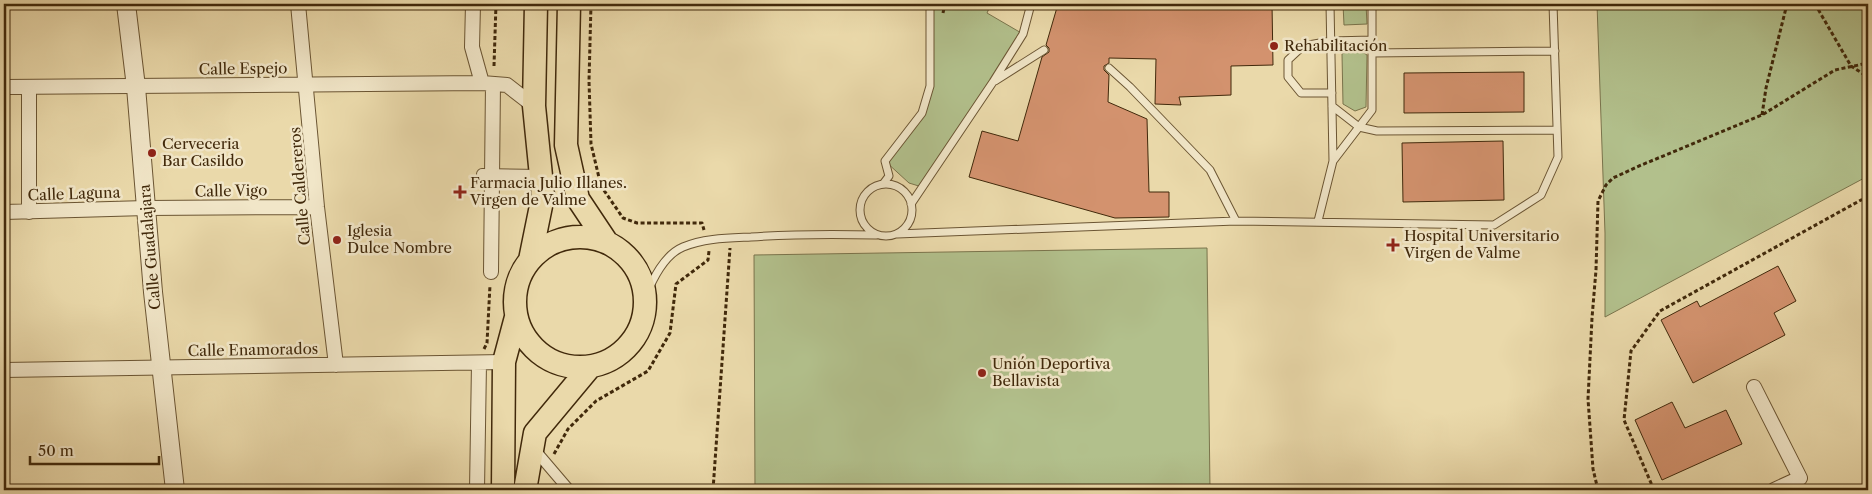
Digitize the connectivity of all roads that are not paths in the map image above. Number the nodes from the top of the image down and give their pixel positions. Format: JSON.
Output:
{"nodes":[{"id":1,"x":126,"y":4,"type":"edge"},
{"id":2,"x":298,"y":4,"type":"edge"},
{"id":3,"x":473,"y":4,"type":"edge"},
{"id":4,"x":536,"y":4,"type":"edge"},
{"id":5,"x":569,"y":4,"type":"edge"},
{"id":6,"x":930,"y":4,"type":"edge"},
{"id":7,"x":1030,"y":4,"type":"edge"},
{"id":8,"x":1330,"y":4,"type":"edge"},
{"id":9,"x":1372,"y":4,"type":"edge"},
{"id":10,"x":1553,"y":4,"type":"edge"},
{"id":11,"x":1372,"y":40,"type":"junction"},
{"id":12,"x":1331,"y":41,"type":"junction"},
{"id":13,"x":1044,"y":50,"type":"dead end"},
{"id":14,"x":1555,"y":51,"type":"junction"},
{"id":15,"x":1372,"y":53,"type":"junction"},
{"id":16,"x":1109,"y":68,"type":"dead end"},
{"id":17,"x":993,"y":82,"type":"junction"},
{"id":18,"x":307,"y":84,"type":"junction"},
{"id":19,"x":488,"y":84,"type":"junction"},
{"id":20,"x":4,"y":87,"type":"edge"},
{"id":21,"x":29,"y":87,"type":"junction"},
{"id":22,"x":136,"y":87,"type":"junction"},
{"id":23,"x":1332,"y":93,"type":"junction"},
{"id":24,"x":534,"y":106,"type":"junction"},
{"id":25,"x":1332,"y":106,"type":"junction"},
{"id":26,"x":1359,"y":127,"type":"junction"},
{"id":27,"x":1557,"y":130,"type":"junction"},
{"id":28,"x":1333,"y":161,"type":"junction"},
{"id":29,"x":487,"y":174,"type":"junction"},
{"id":30,"x":540,"y":175,"type":"junction"},
{"id":31,"x":883,"y":184,"type":"junction"},
{"id":32,"x":911,"y":204,"type":"junction"},
{"id":33,"x":317,"y":207,"type":"junction"},
{"id":34,"x":146,"y":208,"type":"junction"},
{"id":35,"x":4,"y":212,"type":"edge"},
{"id":36,"x":30,"y":212,"type":"junction"},
{"id":37,"x":1236,"y":221,"type":"junction"},
{"id":38,"x":1318,"y":222,"type":"junction"},
{"id":39,"x":897,"y":234,"type":"junction"},
{"id":40,"x":876,"y":235,"type":"junction"},
{"id":41,"x":606,"y":241,"type":"junction"},
{"id":42,"x":530,"y":260,"type":"junction"},
{"id":43,"x":491,"y":272,"type":"road end"},
{"id":44,"x":645,"y":297,"type":"junction"},
{"id":45,"x":516,"y":317,"type":"junction"},
{"id":46,"x":504,"y":362,"type":"junction"},
{"id":47,"x":479,"y":363,"type":"junction"},
{"id":48,"x":336,"y":365,"type":"junction"},
{"id":49,"x":590,"y":366,"type":"junction"},
{"id":50,"x":162,"y":368,"type":"junction"},
{"id":51,"x":4,"y":370,"type":"edge"},
{"id":52,"x":1754,"y":387,"type":"dead end"},
{"id":53,"x":532,"y":447,"type":"junction"},
{"id":54,"x":175,"y":490,"type":"edge"},
{"id":55,"x":477,"y":490,"type":"edge"},
{"id":56,"x":503,"y":490,"type":"edge"},
{"id":57,"x":525,"y":490,"type":"edge"},
{"id":58,"x":569,"y":490,"type":"edge"},
{"id":59,"x":1774,"y":490,"type":"edge"}],
"edges":[{"from":1,"to":22,"type":"street","name":"Calle Guadalajara"},
{"from":2,"to":18,"type":"street","name":"Calle Caldereros"},
{"from":3,"to":19,"type":"street"},
{"from":4,"to":24,"type":"main road"},
{"from":5,"to":41,"type":"main road"},
{"from":6,"to":31,"type":"lane"},
{"from":7,"to":17,"type":"lane"},
{"from":8,"to":12,"type":"lane"},
{"from":9,"to":11,"type":"lane"},
{"from":10,"to":14,"type":"lane"},
{"from":11,"to":12,"type":"lane"},
{"from":11,"to":15,"type":"lane"},
{"from":12,"to":23,"type":"lane"},
{"from":12,"to":23,"type":"lane"},
{"from":13,"to":17,"type":"lane"},
{"from":14,"to":15,"type":"lane"},
{"from":14,"to":27,"type":"lane"},
{"from":15,"to":26,"type":"lane"},
{"from":16,"to":37,"type":"lane"},
{"from":17,"to":32,"type":"lane"},
{"from":18,"to":19,"type":"street","name":"Calle Espejo"},
{"from":18,"to":22,"type":"street","name":"Calle Espejo"},
{"from":18,"to":33,"type":"street","name":"Calle Caldereros"},
{"from":19,"to":24,"type":"street","name":"Calle Espejo"},
{"from":19,"to":29,"type":"street"},
{"from":20,"to":21,"type":"street","name":"Calle Espejo"},
{"from":21,"to":22,"type":"street","name":"Calle Espejo"},
{"from":21,"to":36,"type":"street"},
{"from":22,"to":34,"type":"street","name":"Calle Guadalajara"},
{"from":23,"to":25,"type":"lane"},
{"from":24,"to":30,"type":"main road"},
{"from":25,"to":26,"type":"lane"},
{"from":25,"to":28,"type":"lane"},
{"from":26,"to":27,"type":"lane"},
{"from":26,"to":28,"type":"lane"},
{"from":27,"to":38,"type":"lane"},
{"from":28,"to":38,"type":"lane"},
{"from":29,"to":30,"type":"street"},
{"from":29,"to":43,"type":"street"},
{"from":30,"to":42,"type":"main road"},
{"from":31,"to":32,"type":"lane"},
{"from":31,"to":40,"type":"lane"},
{"from":32,"to":39,"type":"lane"},
{"from":33,"to":34,"type":"street","name":"Calle Vigo"},
{"from":33,"to":48,"type":"street","name":"Calle Caldereros"},
{"from":34,"to":36,"type":"street","name":"Calle Laguna"},
{"from":34,"to":50,"type":"street","name":"Calle Guadalajara"},
{"from":35,"to":36,"type":"street","name":"Calle Laguna"},
{"from":37,"to":38,"type":"lane"},
{"from":37,"to":39,"type":"lane"},
{"from":39,"to":40,"type":"lane"},
{"from":40,"to":44,"type":"lane"},
{"from":41,"to":42,"type":"main road"},
{"from":41,"to":44,"type":"main road"},
{"from":42,"to":45,"type":"main road"},
{"from":44,"to":49,"type":"main road"},
{"from":45,"to":46,"type":"main road"},
{"from":45,"to":49,"type":"main road"},
{"from":46,"to":47,"type":"street","name":"Calle Enamorados"},
{"from":46,"to":56,"type":"main road"},
{"from":47,"to":48,"type":"street","name":"Calle Enamorados"},
{"from":47,"to":55,"type":"street"},
{"from":48,"to":50,"type":"street","name":"Calle Enamorados"},
{"from":49,"to":53,"type":"main road"},
{"from":50,"to":51,"type":"street","name":"Calle Enamorados"},
{"from":50,"to":54,"type":"street","name":"Calle Guadalajara"},
{"from":52,"to":59,"type":"street"},
{"from":53,"to":57,"type":"main road"},
{"from":53,"to":58,"type":"street"}]}
